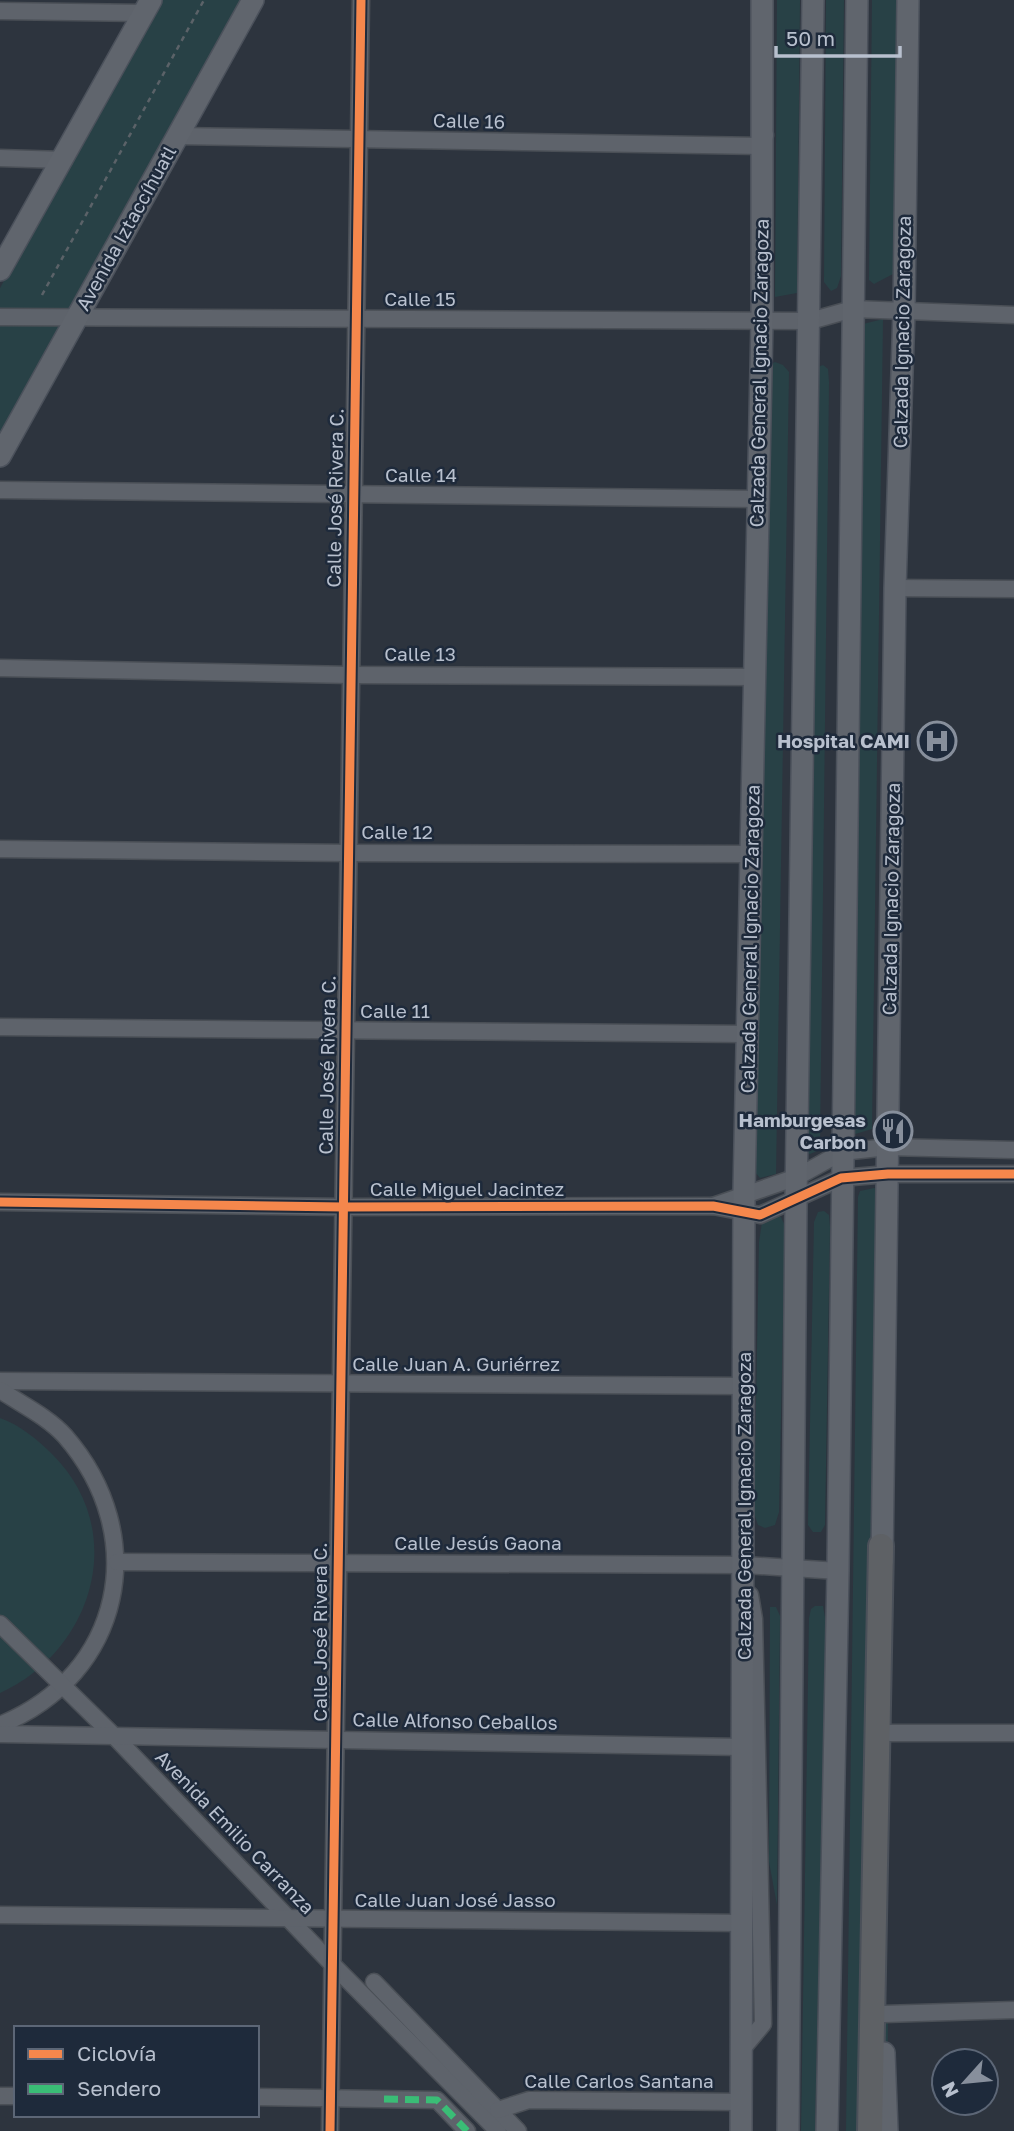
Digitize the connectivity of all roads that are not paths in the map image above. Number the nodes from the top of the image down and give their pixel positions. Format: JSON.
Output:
{"nodes":[{"id":1,"x":253,"y":0,"type":"edge"},
{"id":2,"x":361,"y":0,"type":"edge"},
{"id":3,"x":762,"y":0,"type":"edge"},
{"id":4,"x":769,"y":0,"type":"edge"},
{"id":5,"x":813,"y":0,"type":"edge"},
{"id":6,"x":857,"y":0,"type":"edge"},
{"id":7,"x":908,"y":0,"type":"edge"},
{"id":8,"x":148,"y":6,"type":"edge"},
{"id":9,"x":0,"y":11,"type":"edge"},
{"id":10,"x":177,"y":136,"type":"junction"},
{"id":11,"x":359,"y":140,"type":"junction"},
{"id":12,"x":761,"y":146,"type":"junction"},
{"id":13,"x":0,"y":158,"type":"edge"},
{"id":14,"x":64,"y":160,"type":"junction"},
{"id":15,"x":0,"y":270,"type":"edge"},
{"id":16,"x":853,"y":309,"type":"junction"},
{"id":17,"x":904,"y":310,"type":"junction"},
{"id":18,"x":1014,"y":315,"type":"edge"},
{"id":19,"x":78,"y":316,"type":"junction"},
{"id":20,"x":0,"y":317,"type":"edge"},
{"id":21,"x":354,"y":320,"type":"junction"},
{"id":22,"x":762,"y":320,"type":"junction"},
{"id":23,"x":810,"y":321,"type":"junction"},
{"id":24,"x":0,"y":456,"type":"edge"},
{"id":25,"x":0,"y":490,"type":"edge"},
{"id":26,"x":352,"y":495,"type":"junction"},
{"id":27,"x":758,"y":499,"type":"junction"},
{"id":28,"x":895,"y":588,"type":"junction"},
{"id":29,"x":1014,"y":589,"type":"edge"},
{"id":30,"x":0,"y":668,"type":"edge"},
{"id":31,"x":351,"y":675,"type":"junction"},
{"id":32,"x":755,"y":677,"type":"junction"},
{"id":33,"x":0,"y":849,"type":"edge"},
{"id":34,"x":349,"y":853,"type":"junction"},
{"id":35,"x":751,"y":854,"type":"junction"},
{"id":36,"x":0,"y":1027,"type":"edge"},
{"id":37,"x":345,"y":1032,"type":"junction"},
{"id":38,"x":748,"y":1034,"type":"junction"},
{"id":39,"x":888,"y":1147,"type":"junction"},
{"id":40,"x":1014,"y":1150,"type":"edge"},
{"id":41,"x":842,"y":1152,"type":"junction"},
{"id":42,"x":888,"y":1174,"type":"junction"},
{"id":43,"x":1014,"y":1174,"type":"edge"},
{"id":44,"x":797,"y":1177,"type":"junction"},
{"id":45,"x":841,"y":1178,"type":"junction"},
{"id":46,"x":796,"y":1201,"type":"junction"},
{"id":47,"x":0,"y":1202,"type":"edge"},
{"id":48,"x":744,"y":1204,"type":"junction"},
{"id":49,"x":343,"y":1207,"type":"junction"},
{"id":50,"x":0,"y":1381,"type":"edge"},
{"id":51,"x":341,"y":1385,"type":"junction"},
{"id":52,"x":745,"y":1386,"type":"junction"},
{"id":53,"x":0,"y":1390,"type":"edge"},
{"id":54,"x":881,"y":1546,"type":"junction"},
{"id":55,"x":117,"y":1562,"type":"junction"},
{"id":56,"x":337,"y":1563,"type":"junction"},
{"id":57,"x":745,"y":1565,"type":"junction"},
{"id":58,"x":794,"y":1568,"type":"junction"},
{"id":59,"x":838,"y":1571,"type":"junction"},
{"id":60,"x":0,"y":1624,"type":"edge"},
{"id":61,"x":63,"y":1688,"type":"junction"},
{"id":62,"x":0,"y":1725,"type":"edge"},
{"id":63,"x":890,"y":1733,"type":"junction"},
{"id":64,"x":1014,"y":1733,"type":"edge"},
{"id":65,"x":0,"y":1734,"type":"edge"},
{"id":66,"x":115,"y":1737,"type":"junction"},
{"id":67,"x":336,"y":1740,"type":"junction"},
{"id":68,"x":741,"y":1747,"type":"junction"},
{"id":69,"x":751,"y":1847,"type":"junction"},
{"id":70,"x":0,"y":1915,"type":"edge"},
{"id":71,"x":291,"y":1920,"type":"junction"},
{"id":72,"x":332,"y":1921,"type":"junction"},
{"id":73,"x":742,"y":1923,"type":"junction"},
{"id":74,"x":331,"y":1963,"type":"junction"},
{"id":75,"x":374,"y":1982,"type":"dead end"},
{"id":76,"x":879,"y":2008,"type":"junction"},
{"id":77,"x":1014,"y":2010,"type":"edge"},
{"id":78,"x":743,"y":2048,"type":"junction"},
{"id":79,"x":259,"y":2097,"type":"edge"},
{"id":80,"x":330,"y":2098,"type":"junction"},
{"id":81,"x":742,"y":2102,"type":"junction"},
{"id":82,"x":498,"y":2110,"type":"junction"},
{"id":83,"x":827,"y":2129,"type":"edge"},
{"id":84,"x":330,"y":2131,"type":"edge"},
{"id":85,"x":467,"y":2131,"type":"edge"},
{"id":86,"x":498,"y":2131,"type":"edge"},
{"id":87,"x":519,"y":2131,"type":"edge"},
{"id":88,"x":741,"y":2131,"type":"edge"},
{"id":89,"x":788,"y":2131,"type":"edge"},
{"id":90,"x":870,"y":2131,"type":"edge"},
{"id":91,"x":887,"y":2131,"type":"edge"}],
"edges":[{"from":1,"to":10,"type":"main road","name":"Avenida Iztaccíhuatl"},
{"from":2,"to":11,"type":"street","name":"Calle José Rivera C."},
{"from":3,"to":12,"type":"main road","name":"Calzada General Ignacio Zaragoza"},
{"from":4,"to":12,"type":"street"},
{"from":5,"to":23,"type":"main road"},
{"from":6,"to":16,"type":"main road"},
{"from":7,"to":17,"type":"main road","name":"Calzada Ignacio Zaragoza"},
{"from":8,"to":9,"type":"street"},
{"from":8,"to":14,"type":"main road"},
{"from":10,"to":11,"type":"street","name":"Calle 16"},
{"from":10,"to":19,"type":"main road","name":"Avenida Iztaccíhuatl"},
{"from":11,"to":12,"type":"street","name":"Calle 16"},
{"from":11,"to":21,"type":"street","name":"Calle José Rivera C."},
{"from":12,"to":22,"type":"main road","name":"Calzada General Ignacio Zaragoza"},
{"from":13,"to":14,"type":"street"},
{"from":14,"to":15,"type":"main road"},
{"from":16,"to":17,"type":"street","name":"Calle 15"},
{"from":16,"to":23,"type":"street","name":"Calle 15"},
{"from":16,"to":41,"type":"main road"},
{"from":17,"to":18,"type":"street","name":"Calle 15"},
{"from":17,"to":28,"type":"main road","name":"Calzada Ignacio Zaragoza"},
{"from":19,"to":20,"type":"street","name":"Calle 15"},
{"from":19,"to":21,"type":"street","name":"Calle 15"},
{"from":19,"to":24,"type":"main road","name":"Avenida Iztaccíhuatl"},
{"from":21,"to":22,"type":"street","name":"Calle 15"},
{"from":21,"to":26,"type":"street","name":"Calle José Rivera C."},
{"from":22,"to":23,"type":"street","name":"Calle 15"},
{"from":22,"to":27,"type":"main road","name":"Calzada General Ignacio Zaragoza"},
{"from":23,"to":44,"type":"main road"},
{"from":25,"to":26,"type":"street","name":"Calle 14"},
{"from":26,"to":27,"type":"street","name":"Calle 14"},
{"from":26,"to":31,"type":"street","name":"Calle José Rivera C."},
{"from":27,"to":32,"type":"main road","name":"Calzada General Ignacio Zaragoza"},
{"from":28,"to":29,"type":"street"},
{"from":28,"to":39,"type":"main road","name":"Calzada Ignacio Zaragoza"},
{"from":30,"to":31,"type":"street","name":"Calle 13"},
{"from":31,"to":32,"type":"street","name":"Calle 13"},
{"from":31,"to":34,"type":"street","name":"Calle José Rivera C."},
{"from":32,"to":35,"type":"main road","name":"Calzada General Ignacio Zaragoza"},
{"from":33,"to":34,"type":"street","name":"Calle 12"},
{"from":34,"to":35,"type":"street","name":"Calle 12"},
{"from":34,"to":37,"type":"street","name":"Calle José Rivera C."},
{"from":35,"to":38,"type":"main road","name":"Calzada General Ignacio Zaragoza"},
{"from":36,"to":37,"type":"street","name":"Calle 11"},
{"from":37,"to":38,"type":"street","name":"Calle 11"},
{"from":37,"to":49,"type":"street","name":"Calle José Rivera C."},
{"from":38,"to":48,"type":"main road","name":"Calzada General Ignacio Zaragoza"},
{"from":39,"to":40,"type":"street"},
{"from":39,"to":41,"type":"street"},
{"from":39,"to":42,"type":"main road","name":"Calzada Ignacio Zaragoza"},
{"from":41,"to":44,"type":"street","name":"Calle Miguel Jacintez"},
{"from":41,"to":45,"type":"main road"},
{"from":42,"to":43,"type":"street"},
{"from":42,"to":45,"type":"street"},
{"from":42,"to":54,"type":"main road","name":"Calzada Ignacio Zaragoza"},
{"from":44,"to":46,"type":"main road"},
{"from":44,"to":48,"type":"street","name":"Calle Miguel Jacintez"},
{"from":45,"to":46,"type":"street","name":"Calle Miguel Jacintez"},
{"from":45,"to":59,"type":"main road"},
{"from":46,"to":48,"type":"street","name":"Calle Miguel Jacintez"},
{"from":46,"to":58,"type":"main road"},
{"from":47,"to":49,"type":"street","name":"Calle Miguel Jacintez"},
{"from":48,"to":49,"type":"street","name":"Calle Miguel Jacintez"},
{"from":48,"to":52,"type":"main road","name":"Calzada General Ignacio Zaragoza"},
{"from":49,"to":51,"type":"street","name":"Calle José Rivera C."},
{"from":50,"to":51,"type":"street","name":"Calle Juan A. Guriérrez"},
{"from":51,"to":52,"type":"street","name":"Calle Juan A. Guriérrez"},
{"from":51,"to":56,"type":"street","name":"Calle José Rivera C."},
{"from":52,"to":57,"type":"main road","name":"Calzada General Ignacio Zaragoza"},
{"from":53,"to":55,"type":"street"},
{"from":54,"to":63,"type":"main road"},
{"from":54,"to":76,"type":"highway"},
{"from":55,"to":56,"type":"street","name":"Calle Jesús Gaona"},
{"from":55,"to":61,"type":"street"},
{"from":56,"to":57,"type":"street","name":"Calle Jesús Gaona"},
{"from":56,"to":67,"type":"street","name":"Calle José Rivera C."},
{"from":57,"to":58,"type":"street","name":"Calle Jesús Gaona"},
{"from":57,"to":68,"type":"main road","name":"Calzada General Ignacio Zaragoza"},
{"from":57,"to":69,"type":"street"},
{"from":58,"to":59,"type":"street","name":"Calle Jesús Gaona"},
{"from":58,"to":89,"type":"main road"},
{"from":59,"to":83,"type":"main road"},
{"from":60,"to":61,"type":"street","name":"Avenida Emilio Carranza"},
{"from":61,"to":62,"type":"street"},
{"from":61,"to":66,"type":"street","name":"Avenida Emilio Carranza"},
{"from":63,"to":64,"type":"street"},
{"from":63,"to":76,"type":"main road"},
{"from":65,"to":66,"type":"street","name":"Calle Alfonso Ceballos"},
{"from":66,"to":67,"type":"street","name":"Calle Alfonso Ceballos"},
{"from":66,"to":71,"type":"street","name":"Avenida Emilio Carranza"},
{"from":67,"to":68,"type":"street","name":"Calle Alfonso Ceballos"},
{"from":67,"to":72,"type":"street","name":"Calle José Rivera C."},
{"from":68,"to":69,"type":"main road","name":"Calzada General Ignacio Zaragoza"},
{"from":69,"to":73,"type":"main road","name":"Calzada General Ignacio Zaragoza"},
{"from":69,"to":78,"type":"street"},
{"from":70,"to":71,"type":"street","name":"Calle Juan José Jasso"},
{"from":71,"to":72,"type":"street","name":"Calle Juan José Jasso"},
{"from":71,"to":74,"type":"street","name":"Avenida Emilio Carranza"},
{"from":72,"to":73,"type":"street","name":"Calle Juan José Jasso"},
{"from":72,"to":74,"type":"street","name":"Calle José Rivera C."},
{"from":73,"to":78,"type":"main road","name":"Calzada General Ignacio Zaragoza"},
{"from":74,"to":80,"type":"street","name":"Calle José Rivera C."},
{"from":74,"to":86,"type":"street","name":"Avenida Emilio Carranza"},
{"from":75,"to":82,"type":"street"},
{"from":76,"to":77,"type":"street"},
{"from":76,"to":90,"type":"highway"},
{"from":76,"to":91,"type":"main road"},
{"from":78,"to":81,"type":"main road","name":"Calzada General Ignacio Zaragoza"},
{"from":79,"to":80,"type":"street"},
{"from":80,"to":84,"type":"street","name":"Calle José Rivera C."},
{"from":80,"to":85,"type":"street"},
{"from":81,"to":82,"type":"street","name":"Calle Carlos Santana"},
{"from":81,"to":88,"type":"main road","name":"Calzada General Ignacio Zaragoza"},
{"from":82,"to":87,"type":"street"}]}
